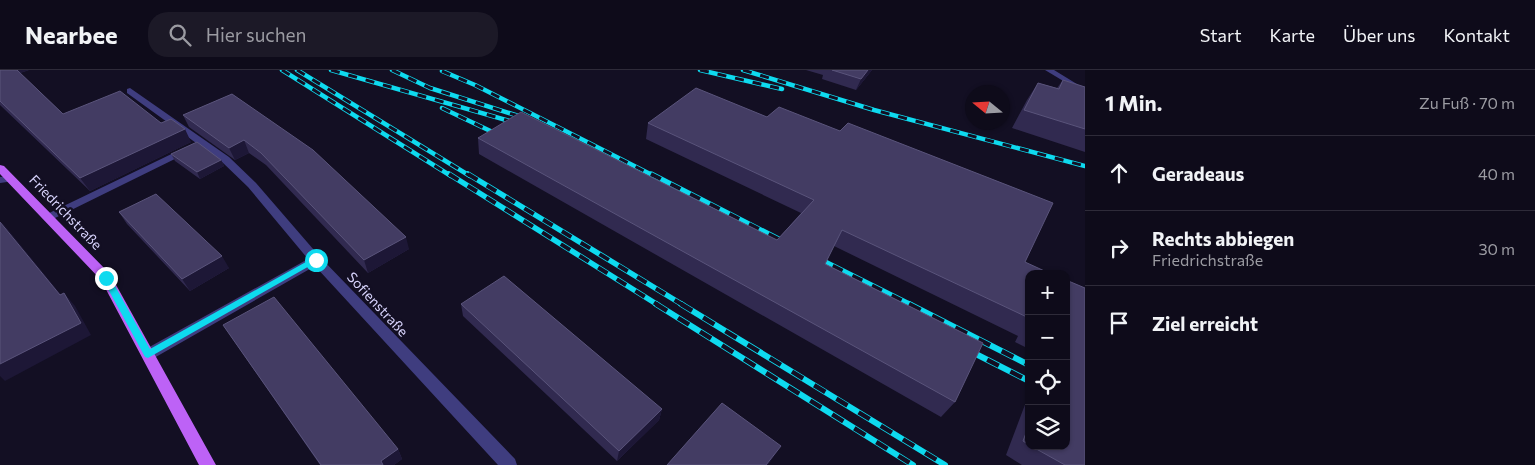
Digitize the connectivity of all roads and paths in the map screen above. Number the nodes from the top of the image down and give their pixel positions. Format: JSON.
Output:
{"nodes":[{"id":1,"x":1048,"y":70,"type":"edge"},
{"id":2,"x":130,"y":91,"type":"dead end"},
{"id":3,"x":1085,"y":92,"type":"edge"},
{"id":4,"x":202,"y":142,"type":"junction"},
{"id":5,"x":0,"y":168,"type":"edge"},
{"id":6,"x":6,"y":179,"type":"edge"},
{"id":7,"x":49,"y":218,"type":"junction"},
{"id":8,"x":316,"y":260,"type":"junction"},
{"id":9,"x":148,"y":354,"type":"junction"},
{"id":10,"x":208,"y":465,"type":"edge"},
{"id":11,"x":509,"y":465,"type":"edge"}],
"edges":[{"from":1,"to":3,"type":"lane"},
{"from":2,"to":4,"type":"street","name":"Sofienstraße"},
{"from":4,"to":7,"type":"lane"},
{"from":4,"to":8,"type":"street","name":"Sofienstraße"},
{"from":5,"to":6,"type":"main road","name":"Friedrichstraße"},
{"from":6,"to":7,"type":"main road","name":"Friedrichstraße"},
{"from":7,"to":9,"type":"main road","name":"Friedrichstraße"},
{"from":8,"to":9,"type":"street"},
{"from":8,"to":11,"type":"street","name":"Sofienstraße"},
{"from":9,"to":10,"type":"main road","name":"Friedrichstraße"}]}
